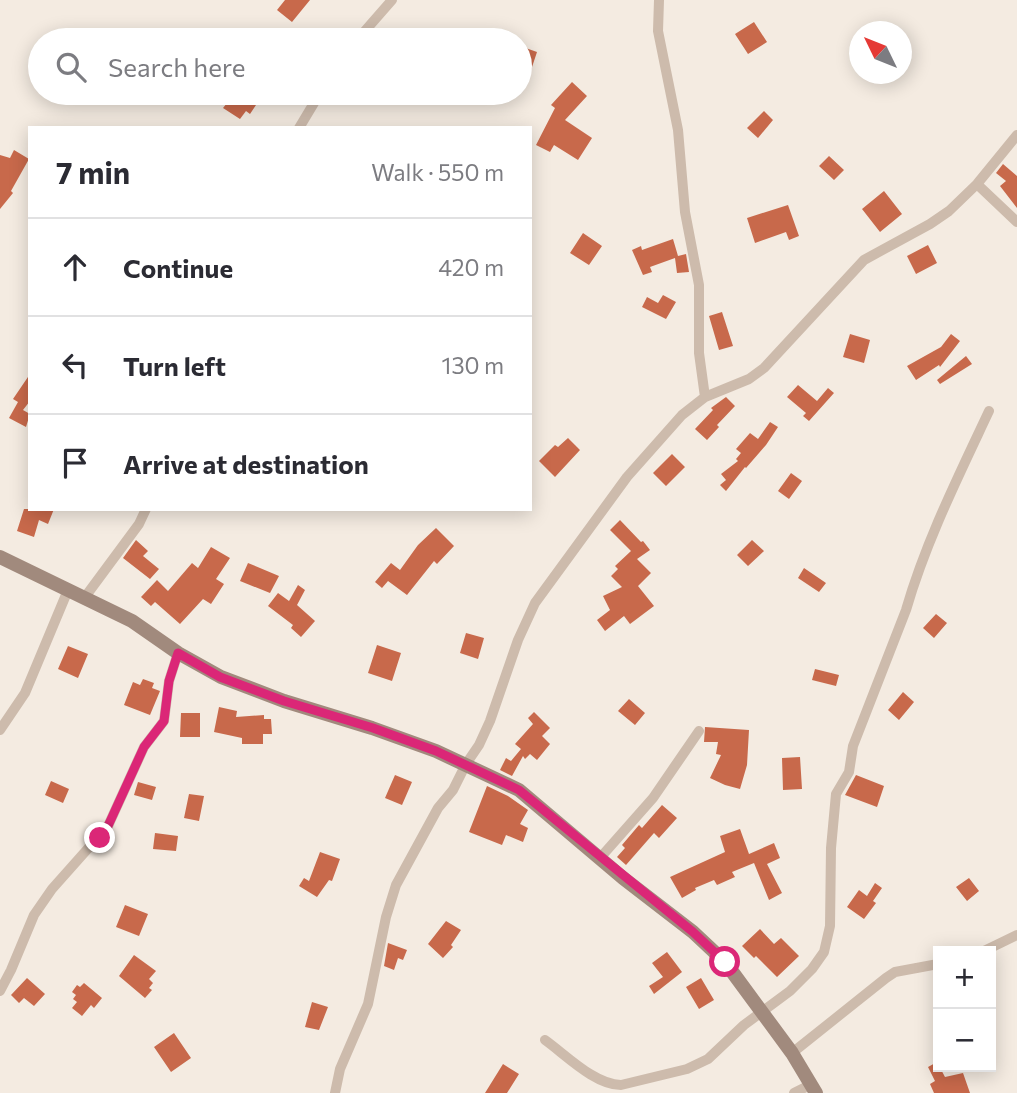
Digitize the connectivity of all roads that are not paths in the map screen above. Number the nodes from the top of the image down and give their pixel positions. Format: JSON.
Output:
{"nodes":[{"id":1,"x":392,"y":0,"type":"edge"},
{"id":2,"x":659,"y":0,"type":"edge"},
{"id":3,"x":368,"y":28,"type":"edge"},
{"id":4,"x":313,"y":105,"type":"edge"},
{"id":5,"x":300,"y":126,"type":"edge"},
{"id":6,"x":1017,"y":135,"type":"edge"},
{"id":7,"x":977,"y":184,"type":"junction"},
{"id":8,"x":1017,"y":222,"type":"edge"},
{"id":9,"x":705,"y":397,"type":"junction"},
{"id":10,"x":989,"y":411,"type":"dead end"},
{"id":11,"x":145,"y":511,"type":"edge"},
{"id":12,"x":0,"y":557,"type":"edge"},
{"id":13,"x":68,"y":590,"type":"junction"},
{"id":14,"x":85,"y":597,"type":"junction"},
{"id":15,"x":178,"y":653,"type":"junction"},
{"id":16,"x":0,"y":730,"type":"edge"},
{"id":17,"x":699,"y":731,"type":"dead end"},
{"id":18,"x":466,"y":764,"type":"junction"},
{"id":19,"x":600,"y":858,"type":"junction"},
{"id":20,"x":1017,"y":935,"type":"edge"},
{"id":21,"x":994,"y":946,"type":"edge"},
{"id":22,"x":933,"y":965,"type":"edge"},
{"id":23,"x":0,"y":991,"type":"edge"},
{"id":24,"x":761,"y":1012,"type":"junction"},
{"id":25,"x":545,"y":1040,"type":"dead end"},
{"id":26,"x":792,"y":1053,"type":"junction"},
{"id":27,"x":814,"y":1089,"type":"edge"},
{"id":28,"x":335,"y":1093,"type":"edge"},
{"id":29,"x":794,"y":1093,"type":"edge"}],
"edges":[{"from":1,"to":3,"type":"street"},
{"from":2,"to":9,"type":"street"},
{"from":4,"to":5,"type":"street"},
{"from":6,"to":7,"type":"street"},
{"from":7,"to":8,"type":"street"},
{"from":7,"to":9,"type":"street"},
{"from":9,"to":18,"type":"street"},
{"from":10,"to":24,"type":"street"},
{"from":11,"to":14,"type":"street"},
{"from":12,"to":13,"type":"street"},
{"from":13,"to":14,"type":"street"},
{"from":13,"to":16,"type":"street"},
{"from":14,"to":15,"type":"street"},
{"from":15,"to":18,"type":"street"},
{"from":15,"to":23,"type":"street"},
{"from":17,"to":19,"type":"street"},
{"from":18,"to":19,"type":"street"},
{"from":18,"to":28,"type":"street"},
{"from":19,"to":24,"type":"street"},
{"from":20,"to":21,"type":"street"},
{"from":22,"to":26,"type":"street"},
{"from":24,"to":25,"type":"street"},
{"from":24,"to":26,"type":"street"},
{"from":26,"to":27,"type":"street"},
{"from":27,"to":29,"type":"street"}]}
